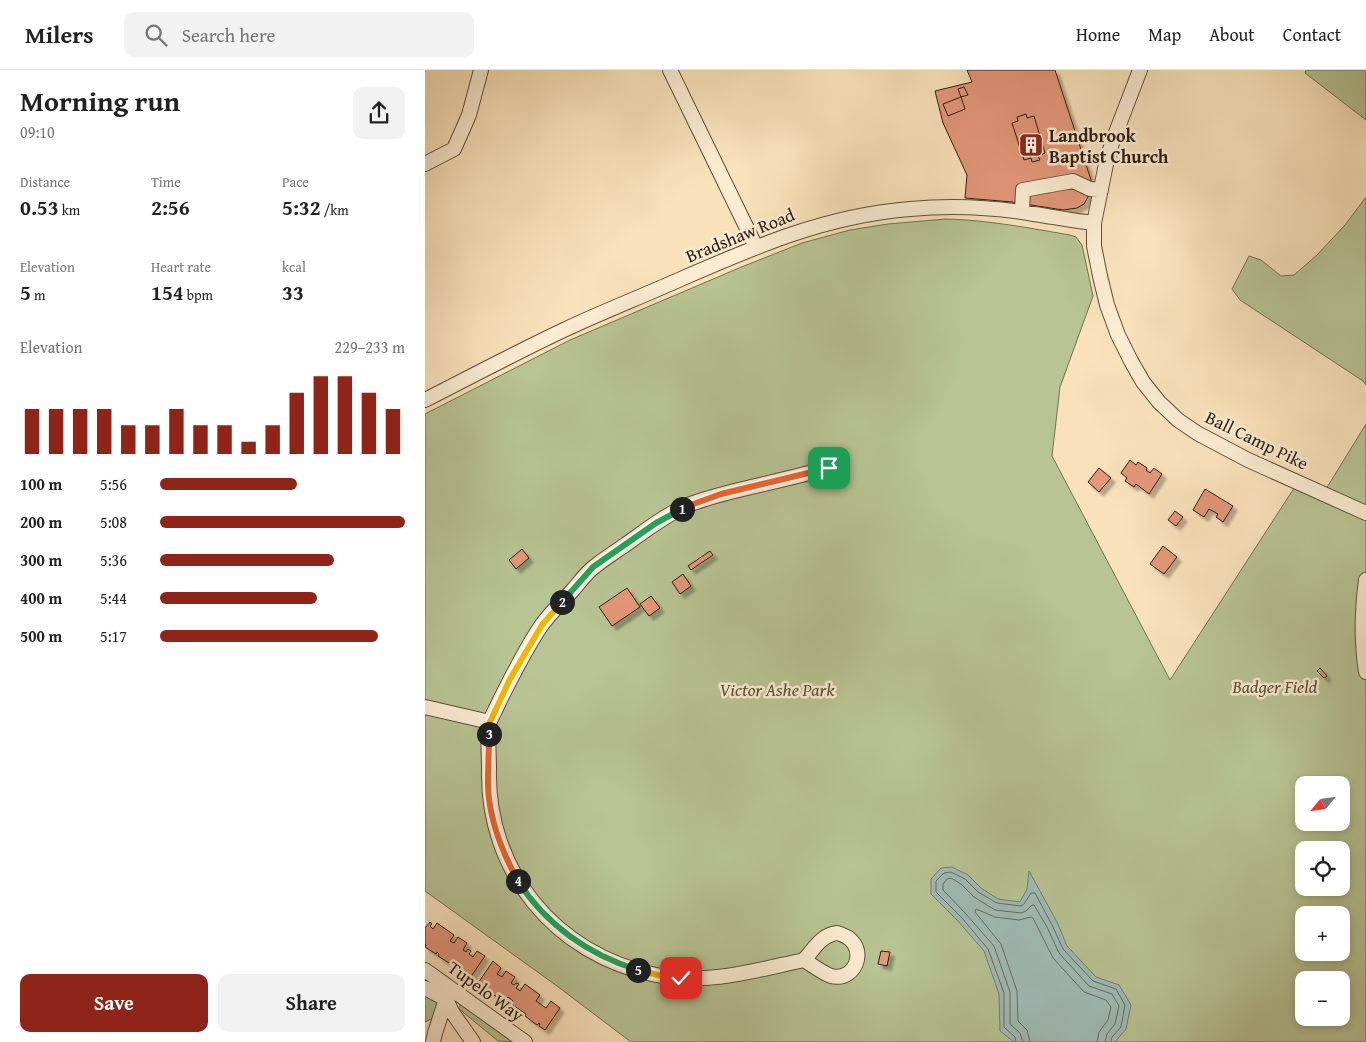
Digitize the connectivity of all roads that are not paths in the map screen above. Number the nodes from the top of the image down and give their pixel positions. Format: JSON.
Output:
{"nodes":[{"id":1,"x":481,"y":70,"type":"edge"},
{"id":2,"x":671,"y":70,"type":"edge"},
{"id":3,"x":1140,"y":70,"type":"edge"},
{"id":4,"x":425,"y":164,"type":"edge"},
{"id":5,"x":1101,"y":190,"type":"junction"},
{"id":6,"x":1021,"y":212,"type":"junction"},
{"id":7,"x":1094,"y":223,"type":"junction"},
{"id":8,"x":756,"y":247,"type":"junction"},
{"id":9,"x":425,"y":400,"type":"edge"},
{"id":10,"x":829,"y":468,"type":"dead end"},
{"id":11,"x":1366,"y":513,"type":"edge"},
{"id":12,"x":1366,"y":580,"type":"edge"},
{"id":13,"x":1366,"y":672,"type":"edge"},
{"id":14,"x":425,"y":707,"type":"edge"},
{"id":15,"x":490,"y":722,"type":"junction"},
{"id":16,"x":803,"y":960,"type":"dead end"},
{"id":17,"x":425,"y":970,"type":"edge"},
{"id":18,"x":425,"y":988,"type":"edge"},
{"id":19,"x":448,"y":994,"type":"junction"},
{"id":20,"x":433,"y":1042,"type":"edge"},
{"id":21,"x":473,"y":1042,"type":"edge"},
{"id":22,"x":525,"y":1042,"type":"edge"}],
"edges":[{"from":1,"to":4,"type":"street"},
{"from":2,"to":8,"type":"street"},
{"from":3,"to":5,"type":"street","name":"Ball Camp Pike"},
{"from":5,"to":6,"type":"street"},
{"from":5,"to":7,"type":"street","name":"Ball Camp Pike"},
{"from":6,"to":7,"type":"street","name":"Bradshaw Road"},
{"from":6,"to":8,"type":"street","name":"Bradshaw Road"},
{"from":7,"to":11,"type":"street","name":"Ball Camp Pike"},
{"from":8,"to":9,"type":"street","name":"Bradshaw Road"},
{"from":10,"to":15,"type":"street"},
{"from":12,"to":13,"type":"street"},
{"from":14,"to":15,"type":"street"},
{"from":15,"to":16,"type":"street"},
{"from":17,"to":19,"type":"street","name":"Tupelo Way"},
{"from":18,"to":19,"type":"street"},
{"from":19,"to":20,"type":"street"},
{"from":19,"to":21,"type":"street"},
{"from":19,"to":22,"type":"street","name":"Tupelo Way"}]}
